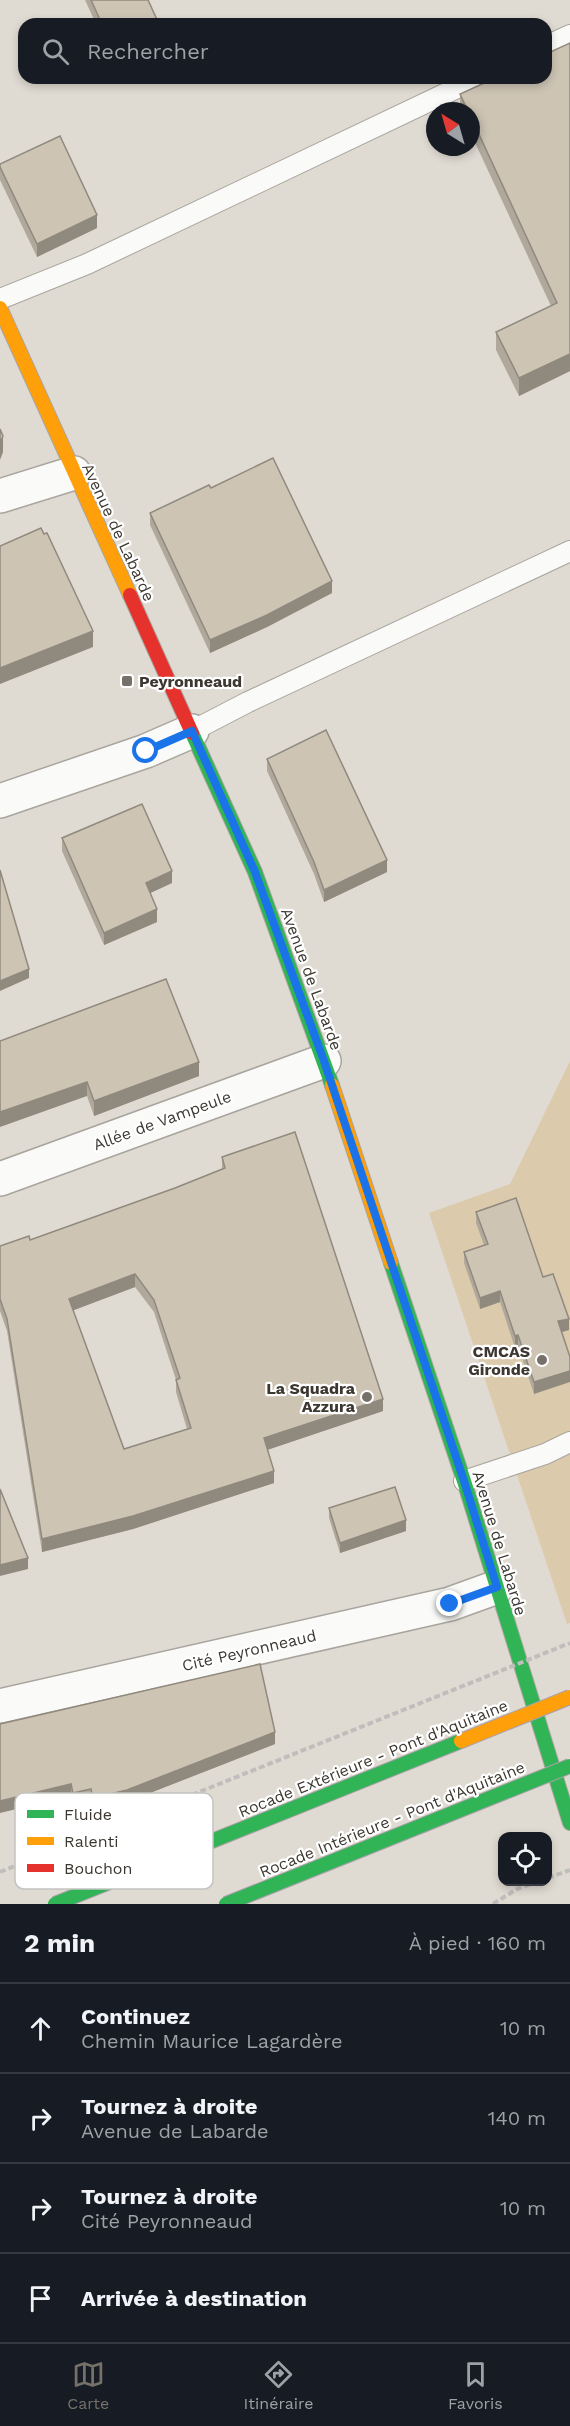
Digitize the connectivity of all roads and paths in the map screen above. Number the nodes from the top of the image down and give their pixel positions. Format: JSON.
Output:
{"nodes":[{"id":1,"x":570,"y":34,"type":"edge"},
{"id":2,"x":552,"y":43,"type":"edge"},
{"id":3,"x":465,"y":84,"type":"edge"},
{"id":4,"x":0,"y":299,"type":"edge"},
{"id":5,"x":0,"y":308,"type":"edge"},
{"id":6,"x":74,"y":473,"type":"junction"},
{"id":7,"x":0,"y":496,"type":"edge"},
{"id":8,"x":570,"y":551,"type":"edge"},
{"id":9,"x":192,"y":731,"type":"junction"},
{"id":10,"x":0,"y":801,"type":"edge"},
{"id":11,"x":324,"y":1061,"type":"junction"},
{"id":12,"x":0,"y":1179,"type":"edge"},
{"id":13,"x":570,"y":1442,"type":"edge"},
{"id":14,"x":464,"y":1481,"type":"junction"},
{"id":15,"x":497,"y":1587,"type":"junction"},
{"id":16,"x":570,"y":1643,"type":"edge"},
{"id":17,"x":570,"y":1697,"type":"edge"},
{"id":18,"x":0,"y":1706,"type":"edge"},
{"id":19,"x":570,"y":1766,"type":"edge"},
{"id":20,"x":197,"y":1793,"type":"edge"},
{"id":21,"x":570,"y":1823,"type":"edge"},
{"id":22,"x":213,"y":1840,"type":"edge"},
{"id":23,"x":15,"y":1866,"type":"edge"},
{"id":24,"x":570,"y":1870,"type":"edge"},
{"id":25,"x":0,"y":1872,"type":"edge"},
{"id":26,"x":552,"y":1877,"type":"edge"},
{"id":27,"x":524,"y":1886,"type":"edge"},
{"id":28,"x":92,"y":1889,"type":"edge"},
{"id":29,"x":55,"y":1904,"type":"edge"},
{"id":30,"x":226,"y":1904,"type":"edge"},
{"id":31,"x":493,"y":1904,"type":"edge"}],
"edges":[{"from":1,"to":2,"type":"lane"},
{"from":3,"to":4,"type":"lane"},
{"from":5,"to":6,"type":"main road","name":"Avenue de Labarde"},
{"from":6,"to":7,"type":"street"},
{"from":6,"to":9,"type":"main road","name":"Avenue de Labarde"},
{"from":8,"to":9,"type":"lane"},
{"from":9,"to":10,"type":"street"},
{"from":9,"to":11,"type":"main road","name":"Avenue de Labarde"},
{"from":11,"to":12,"type":"street","name":"Allée de Vampeule"},
{"from":11,"to":14,"type":"main road","name":"Avenue de Labarde"},
{"from":13,"to":14,"type":"lane"},
{"from":14,"to":15,"type":"main road","name":"Avenue de Labarde"},
{"from":15,"to":18,"type":"street","name":"Cité Peyronneaud"},
{"from":15,"to":21,"type":"main road","name":"Avenue de Labarde"},
{"from":16,"to":20,"type":"path","bridge":true},
{"from":17,"to":22,"type":"main road","name":"Rocade Extérieure - Pont d'Aquitaine","bridge":true},
{"from":19,"to":30,"type":"main road","name":"Rocade Intérieure - Pont d'Aquitaine","bridge":true},
{"from":23,"to":25,"type":"path","bridge":true},
{"from":24,"to":26,"type":"path"},
{"from":27,"to":31,"type":"path"},
{"from":28,"to":29,"type":"main road","name":"Rocade Extérieure - Pont d'Aquitaine","bridge":true}]}
